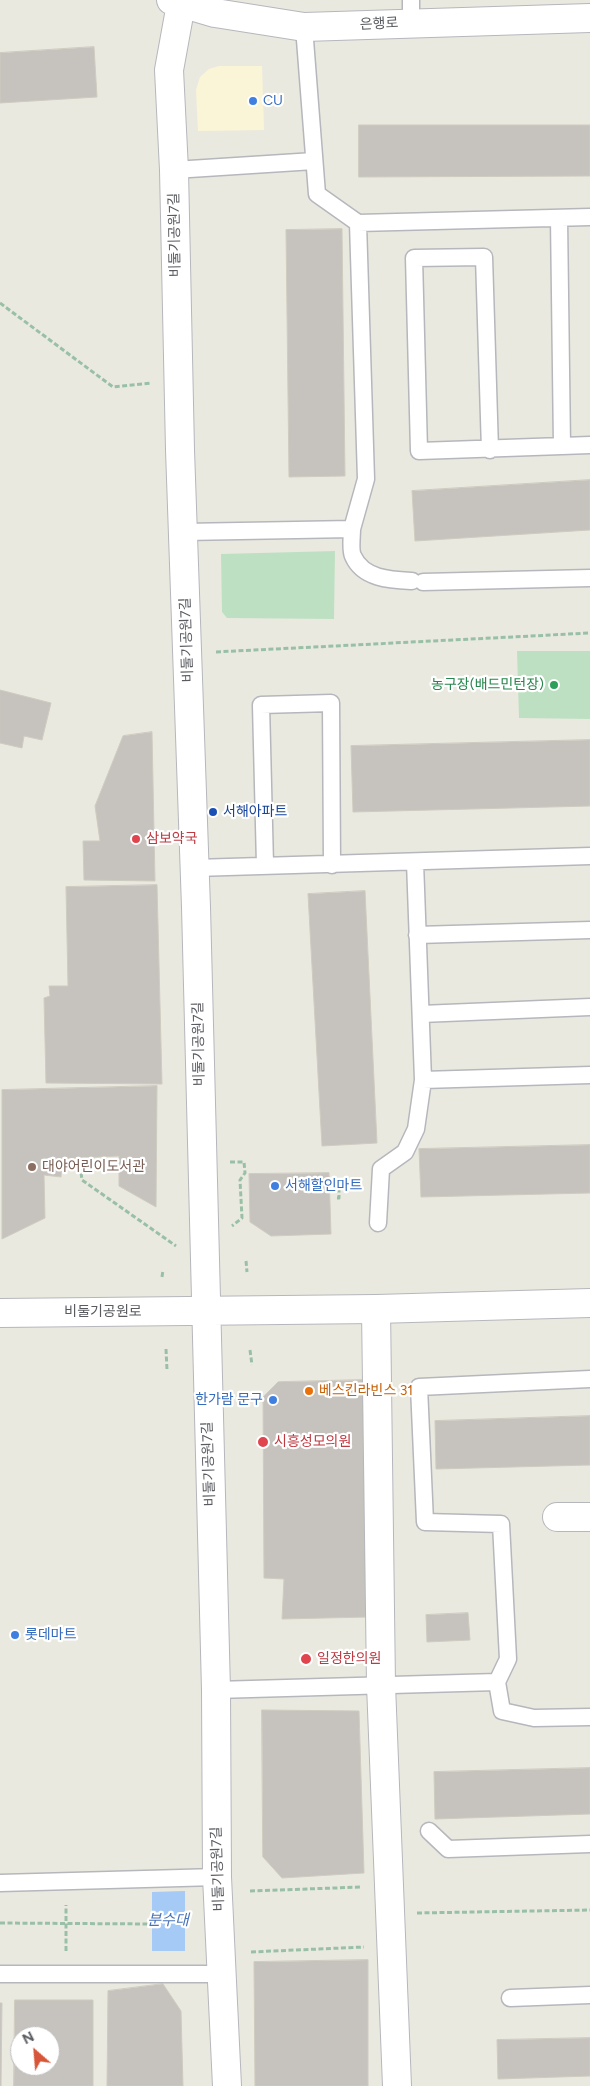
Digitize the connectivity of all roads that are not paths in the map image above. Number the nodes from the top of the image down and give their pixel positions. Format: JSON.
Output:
{"nodes":[{"id":1,"x":176,"y":2,"type":"edge"},
{"id":2,"x":411,"y":11,"type":"edge"},
{"id":3,"x":590,"y":18,"type":"edge"},
{"id":4,"x":304,"y":27,"type":"junction"},
{"id":5,"x":314,"y":161,"type":"junction"},
{"id":6,"x":174,"y":170,"type":"junction"},
{"id":7,"x":590,"y":217,"type":"edge"},
{"id":8,"x":559,"y":218,"type":"junction"},
{"id":9,"x":358,"y":223,"type":"junction"},
{"id":10,"x":590,"y":445,"type":"edge"},
{"id":11,"x":562,"y":446,"type":"junction"},
{"id":12,"x":490,"y":450,"type":"junction"},
{"id":13,"x":352,"y":529,"type":"junction"},
{"id":14,"x":184,"y":532,"type":"junction"},
{"id":15,"x":590,"y":578,"type":"edge"},
{"id":16,"x":590,"y":856,"type":"edge"},
{"id":17,"x":415,"y":862,"type":"junction"},
{"id":18,"x":265,"y":865,"type":"junction"},
{"id":19,"x":332,"y":865,"type":"junction"},
{"id":20,"x":195,"y":868,"type":"junction"},
{"id":21,"x":590,"y":930,"type":"edge"},
{"id":22,"x":417,"y":935,"type":"junction"},
{"id":23,"x":590,"y":1008,"type":"edge"},
{"id":24,"x":420,"y":1014,"type":"junction"},
{"id":25,"x":590,"y":1075,"type":"edge"},
{"id":26,"x":423,"y":1080,"type":"junction"},
{"id":27,"x":378,"y":1223,"type":"dead end"},
{"id":28,"x":590,"y":1303,"type":"edge"},
{"id":29,"x":376,"y":1309,"type":"junction"},
{"id":30,"x":205,"y":1311,"type":"junction"},
{"id":31,"x":0,"y":1313,"type":"edge"},
{"id":32,"x":590,"y":1379,"type":"edge"},
{"id":33,"x":558,"y":1517,"type":"dead end"},
{"id":34,"x":590,"y":1517,"type":"edge"},
{"id":35,"x":497,"y":1682,"type":"junction"},
{"id":36,"x":381,"y":1686,"type":"junction"},
{"id":37,"x":216,"y":1690,"type":"junction"},
{"id":38,"x":590,"y":1717,"type":"edge"},
{"id":39,"x":429,"y":1831,"type":"dead end"},
{"id":40,"x":590,"y":1844,"type":"edge"},
{"id":41,"x":217,"y":1877,"type":"junction"},
{"id":42,"x":0,"y":1883,"type":"edge"},
{"id":43,"x":0,"y":1974,"type":"edge"},
{"id":44,"x":222,"y":1974,"type":"junction"},
{"id":45,"x":590,"y":1995,"type":"edge"},
{"id":46,"x":510,"y":1998,"type":"dead end"},
{"id":47,"x":226,"y":2086,"type":"edge"},
{"id":48,"x":397,"y":2086,"type":"edge"}],
"edges":[{"from":1,"to":4,"type":"street","name":"은행로"},
{"from":1,"to":6,"type":"street","name":"비둘기공원7길"},
{"from":2,"to":3,"type":"street","name":"은행로"},
{"from":2,"to":4,"type":"street","name":"은행로"},
{"from":4,"to":5,"type":"lane"},
{"from":5,"to":6,"type":"lane"},
{"from":5,"to":9,"type":"lane"},
{"from":6,"to":14,"type":"street","name":"비둘기공원7길"},
{"from":7,"to":8,"type":"lane"},
{"from":8,"to":9,"type":"lane"},
{"from":8,"to":11,"type":"lane"},
{"from":9,"to":13,"type":"lane"},
{"from":10,"to":11,"type":"lane"},
{"from":11,"to":12,"type":"lane"},
{"from":12,"to":12,"type":"lane"},
{"from":13,"to":14,"type":"lane"},
{"from":13,"to":15,"type":"lane"},
{"from":14,"to":20,"type":"street","name":"비둘기공원7길"},
{"from":16,"to":17,"type":"lane"},
{"from":17,"to":19,"type":"lane"},
{"from":17,"to":22,"type":"lane"},
{"from":18,"to":19,"type":"lane"},
{"from":18,"to":19,"type":"lane"},
{"from":18,"to":20,"type":"lane"},
{"from":20,"to":30,"type":"street","name":"비둘기공원7길"},
{"from":21,"to":22,"type":"lane"},
{"from":22,"to":24,"type":"lane"},
{"from":23,"to":24,"type":"lane"},
{"from":24,"to":26,"type":"lane"},
{"from":25,"to":26,"type":"lane"},
{"from":26,"to":27,"type":"lane"},
{"from":28,"to":29,"type":"street","name":"비둘기공원로"},
{"from":29,"to":30,"type":"street","name":"비둘기공원로"},
{"from":29,"to":36,"type":"street"},
{"from":30,"to":31,"type":"street","name":"비둘기공원로"},
{"from":30,"to":37,"type":"street","name":"비둘기공원7길"},
{"from":32,"to":35,"type":"lane"},
{"from":33,"to":34,"type":"street"},
{"from":35,"to":36,"type":"lane"},
{"from":35,"to":38,"type":"lane"},
{"from":36,"to":37,"type":"lane"},
{"from":36,"to":48,"type":"street"},
{"from":37,"to":41,"type":"street","name":"비둘기공원7길"},
{"from":39,"to":40,"type":"lane"},
{"from":41,"to":42,"type":"lane"},
{"from":41,"to":44,"type":"street","name":"비둘기공원7길"},
{"from":43,"to":44,"type":"lane"},
{"from":44,"to":47,"type":"street","name":"비둘기공원7길"},
{"from":45,"to":46,"type":"lane"}]}
